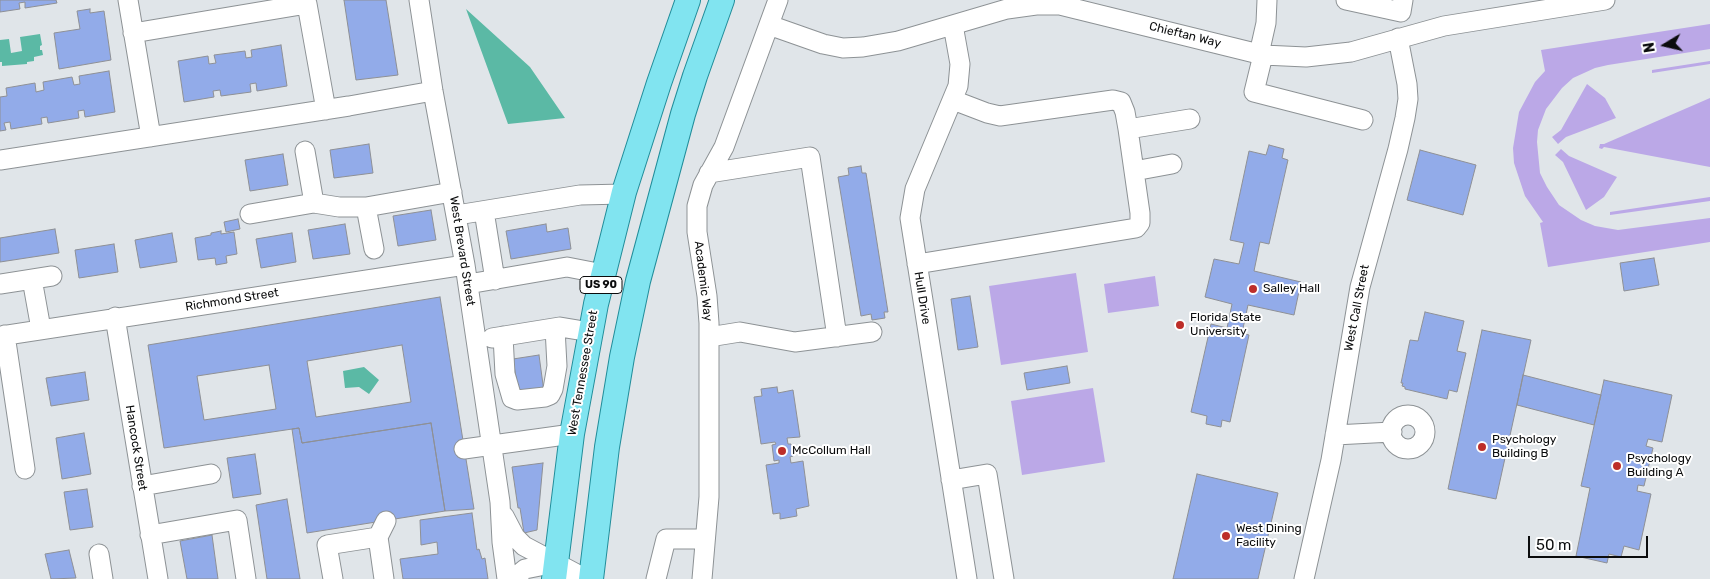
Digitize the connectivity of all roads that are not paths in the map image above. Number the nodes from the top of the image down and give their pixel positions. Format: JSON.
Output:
{"nodes":[{"id":1,"x":128,"y":0,"type":"edge"},
{"id":2,"x":419,"y":0,"type":"edge"},
{"id":3,"x":688,"y":0,"type":"edge"},
{"id":4,"x":722,"y":0,"type":"edge"},
{"id":5,"x":778,"y":0,"type":"edge"},
{"id":6,"x":1267,"y":0,"type":"edge"},
{"id":7,"x":1346,"y":0,"type":"edge"},
{"id":8,"x":1404,"y":0,"type":"edge"},
{"id":9,"x":1605,"y":0,"type":"edge"},
{"id":10,"x":769,"y":25,"type":"junction"},
{"id":11,"x":953,"y":25,"type":"junction"},
{"id":12,"x":133,"y":33,"type":"junction"},
{"id":13,"x":1398,"y":38,"type":"junction"},
{"id":14,"x":1261,"y":54,"type":"junction"},
{"id":15,"x":433,"y":91,"type":"junction"},
{"id":16,"x":953,"y":100,"type":"junction"},
{"id":17,"x":326,"y":110,"type":"junction"},
{"id":18,"x":1190,"y":119,"type":"dead end"},
{"id":19,"x":1363,"y":120,"type":"dead end"},
{"id":20,"x":1128,"y":129,"type":"junction"},
{"id":21,"x":151,"y":137,"type":"junction"},
{"id":22,"x":305,"y":151,"type":"dead end"},
{"id":23,"x":0,"y":160,"type":"edge"},
{"id":24,"x":1172,"y":164,"type":"dead end"},
{"id":25,"x":1134,"y":170,"type":"junction"},
{"id":26,"x":709,"y":173,"type":"junction"},
{"id":27,"x":452,"y":192,"type":"junction"},
{"id":28,"x":624,"y":194,"type":"junction"},
{"id":29,"x":314,"y":203,"type":"junction"},
{"id":30,"x":366,"y":207,"type":"junction"},
{"id":31,"x":484,"y":211,"type":"junction"},
{"id":32,"x":250,"y":214,"type":"dead end"},
{"id":33,"x":457,"y":216,"type":"junction"},
{"id":34,"x":374,"y":249,"type":"dead end"},
{"id":35,"x":917,"y":264,"type":"junction"},
{"id":36,"x":465,"y":265,"type":"junction"},
{"id":37,"x":603,"y":274,"type":"junction"},
{"id":38,"x":52,"y":276,"type":"dead end"},
{"id":39,"x":32,"y":279,"type":"junction"},
{"id":40,"x":495,"y":280,"type":"junction"},
{"id":41,"x":0,"y":284,"type":"edge"},
{"id":42,"x":468,"y":284,"type":"junction"},
{"id":43,"x":114,"y":317,"type":"junction"},
{"id":44,"x":555,"y":328,"type":"junction"},
{"id":45,"x":41,"y":329,"type":"junction"},
{"id":46,"x":590,"y":332,"type":"junction"},
{"id":47,"x":872,"y":332,"type":"dead end"},
{"id":48,"x":2,"y":335,"type":"edge"},
{"id":49,"x":504,"y":336,"type":"junction"},
{"id":50,"x":709,"y":337,"type":"junction"},
{"id":51,"x":837,"y":337,"type":"junction"},
{"id":52,"x":476,"y":340,"type":"junction"},
{"id":53,"x":1392,"y":432,"type":"dead end"},
{"id":54,"x":572,"y":434,"type":"junction"},
{"id":55,"x":1335,"y":435,"type":"junction"},
{"id":56,"x":492,"y":445,"type":"junction"},
{"id":57,"x":464,"y":450,"type":"dead end"},
{"id":58,"x":25,"y":469,"type":"dead end"},
{"id":59,"x":211,"y":474,"type":"dead end"},
{"id":60,"x":951,"y":480,"type":"junction"},
{"id":61,"x":142,"y":486,"type":"junction"},
{"id":62,"x":500,"y":502,"type":"junction"},
{"id":63,"x":386,"y":520,"type":"dead end"},
{"id":64,"x":150,"y":535,"type":"junction"},
{"id":65,"x":378,"y":538,"type":"junction"},
{"id":66,"x":704,"y":539,"type":"junction"},
{"id":67,"x":99,"y":554,"type":"dead end"},
{"id":68,"x":554,"y":571,"type":"edge"},
{"id":69,"x":103,"y":579,"type":"edge"},
{"id":70,"x":158,"y":579,"type":"edge"},
{"id":71,"x":246,"y":579,"type":"edge"},
{"id":72,"x":333,"y":579,"type":"edge"},
{"id":73,"x":384,"y":579,"type":"edge"},
{"id":74,"x":507,"y":579,"type":"edge"},
{"id":75,"x":512,"y":579,"type":"edge"},
{"id":76,"x":586,"y":579,"type":"edge"},
{"id":77,"x":591,"y":579,"type":"edge"},
{"id":78,"x":656,"y":579,"type":"edge"},
{"id":79,"x":702,"y":579,"type":"edge"},
{"id":80,"x":967,"y":579,"type":"edge"},
{"id":81,"x":1004,"y":579,"type":"edge"},
{"id":82,"x":1304,"y":579,"type":"edge"}],
"edges":[{"from":1,"to":12,"type":"street"},
{"from":2,"to":15,"type":"street","name":"West Brevard Street"},
{"from":3,"to":28,"type":"main road","name":"West Tennessee Street","number":"US 90"},
{"from":4,"to":77,"type":"main road","number":"US 90"},
{"from":5,"to":10,"type":"street","name":"Academic Way"},
{"from":6,"to":14,"type":"street"},
{"from":7,"to":8,"type":"street"},
{"from":9,"to":13,"type":"street","name":"Chieftan Way"},
{"from":10,"to":11,"type":"street","name":"Chieftan Way"},
{"from":10,"to":26,"type":"street","name":"Academic Way"},
{"from":11,"to":14,"type":"street","name":"Chieftan Way"},
{"from":11,"to":16,"type":"street","name":"Hull Drive"},
{"from":12,"to":17,"type":"street"},
{"from":12,"to":21,"type":"street"},
{"from":13,"to":14,"type":"street","name":"Chieftan Way"},
{"from":13,"to":55,"type":"street","name":"West Call Street"},
{"from":14,"to":19,"type":"street"},
{"from":15,"to":17,"type":"street"},
{"from":15,"to":27,"type":"street","name":"West Brevard Street"},
{"from":16,"to":20,"type":"street"},
{"from":16,"to":35,"type":"street","name":"Hull Drive"},
{"from":17,"to":21,"type":"street"},
{"from":18,"to":20,"type":"street"},
{"from":20,"to":25,"type":"street"},
{"from":21,"to":23,"type":"street"},
{"from":22,"to":29,"type":"street"},
{"from":24,"to":25,"type":"street"},
{"from":25,"to":35,"type":"street"},
{"from":26,"to":50,"type":"street","name":"Academic Way"},
{"from":26,"to":51,"type":"street"},
{"from":27,"to":30,"type":"street"},
{"from":27,"to":33,"type":"street","name":"West Brevard Street"},
{"from":28,"to":31,"type":"street"},
{"from":28,"to":37,"type":"main road","name":"West Tennessee Street","number":"US 90"},
{"from":29,"to":30,"type":"street"},
{"from":29,"to":32,"type":"street"},
{"from":30,"to":34,"type":"street"},
{"from":31,"to":33,"type":"street"},
{"from":31,"to":40,"type":"street"},
{"from":33,"to":36,"type":"street","name":"West Brevard Street"},
{"from":35,"to":60,"type":"street","name":"Hull Drive"},
{"from":36,"to":42,"type":"street","name":"West Brevard Street"},
{"from":36,"to":43,"type":"street","name":"Richmond Street"},
{"from":37,"to":40,"type":"street"},
{"from":37,"to":46,"type":"main road","name":"West Tennessee Street","number":"US 90"},
{"from":38,"to":39,"type":"street"},
{"from":39,"to":41,"type":"street"},
{"from":39,"to":45,"type":"street"},
{"from":40,"to":42,"type":"street"},
{"from":42,"to":52,"type":"street","name":"West Brevard Street"},
{"from":43,"to":45,"type":"street","name":"Richmond Street"},
{"from":43,"to":61,"type":"street","name":"Hancock Street"},
{"from":44,"to":46,"type":"street"},
{"from":44,"to":49,"type":"street"},
{"from":44,"to":49,"type":"street"},
{"from":45,"to":48,"type":"street","name":"Richmond Street"},
{"from":46,"to":54,"type":"main road","name":"West Tennessee Street","number":"US 90"},
{"from":47,"to":51,"type":"street"},
{"from":48,"to":58,"type":"street"},
{"from":49,"to":52,"type":"street"},
{"from":50,"to":51,"type":"street"},
{"from":50,"to":66,"type":"street","name":"Academic Way"},
{"from":52,"to":56,"type":"street","name":"West Brevard Street"},
{"from":53,"to":55,"type":"street"},
{"from":54,"to":56,"type":"street"},
{"from":54,"to":68,"type":"main road","name":"West Tennessee Street","number":"US 90"},
{"from":55,"to":82,"type":"street","name":"West Call Street"},
{"from":56,"to":57,"type":"street"},
{"from":56,"to":62,"type":"street","name":"West Brevard Street"},
{"from":59,"to":61,"type":"street"},
{"from":60,"to":80,"type":"street","name":"Hull Drive"},
{"from":60,"to":81,"type":"street"},
{"from":61,"to":64,"type":"street","name":"Hancock Street"},
{"from":62,"to":68,"type":"street","name":"West Brevard Street"},
{"from":62,"to":74,"type":"street","name":"West Brevard Street"},
{"from":63,"to":65,"type":"street"},
{"from":64,"to":70,"type":"street","name":"Hancock Street"},
{"from":64,"to":71,"type":"street"},
{"from":65,"to":72,"type":"street"},
{"from":65,"to":73,"type":"street"},
{"from":66,"to":78,"type":"street"},
{"from":66,"to":79,"type":"street","name":"Academic Way"},
{"from":67,"to":69,"type":"street"},
{"from":68,"to":75,"type":"street"},
{"from":68,"to":76,"type":"street","name":"West Brevard Street"}]}
